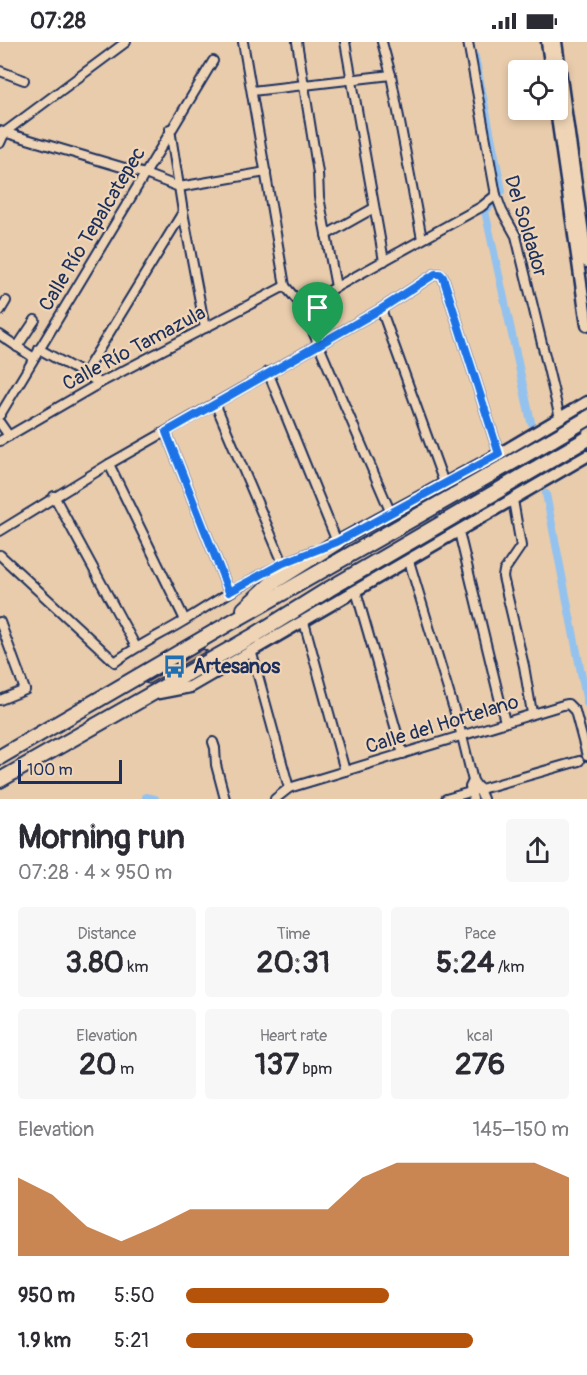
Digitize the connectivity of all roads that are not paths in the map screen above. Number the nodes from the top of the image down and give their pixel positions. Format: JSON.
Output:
{"nodes":[{"id":1,"x":126,"y":42,"type":"edge"},
{"id":2,"x":243,"y":42,"type":"edge"},
{"id":3,"x":297,"y":42,"type":"edge"},
{"id":4,"x":345,"y":42,"type":"edge"},
{"id":5,"x":382,"y":42,"type":"edge"},
{"id":6,"x":468,"y":42,"type":"edge"},
{"id":7,"x":547,"y":42,"type":"edge"},
{"id":8,"x":556,"y":42,"type":"edge"},
{"id":9,"x":550,"y":60,"type":"edge"},
{"id":10,"x":557,"y":60,"type":"edge"},
{"id":11,"x":213,"y":61,"type":"dead end"},
{"id":12,"x":0,"y":71,"type":"edge"},
{"id":13,"x":391,"y":75,"type":"junction"},
{"id":14,"x":24,"y":80,"type":"dead end"},
{"id":15,"x":352,"y":80,"type":"junction"},
{"id":16,"x":305,"y":85,"type":"junction"},
{"id":17,"x":252,"y":90,"type":"junction"},
{"id":18,"x":562,"y":120,"type":"edge"},
{"id":19,"x":170,"y":129,"type":"junction"},
{"id":20,"x":2,"y":131,"type":"edge"},
{"id":21,"x":0,"y":143,"type":"edge"},
{"id":22,"x":267,"y":172,"type":"junction"},
{"id":23,"x":145,"y":174,"type":"junction"},
{"id":24,"x":179,"y":187,"type":"junction"},
{"id":25,"x":496,"y":195,"type":"junction"},
{"id":26,"x":374,"y":208,"type":"junction"},
{"id":27,"x":183,"y":212,"type":"junction"},
{"id":28,"x":575,"y":214,"type":"junction"},
{"id":29,"x":326,"y":235,"type":"junction"},
{"id":30,"x":422,"y":239,"type":"junction"},
{"id":31,"x":384,"y":261,"type":"junction"},
{"id":32,"x":587,"y":262,"type":"edge"},
{"id":33,"x":285,"y":286,"type":"junction"},
{"id":34,"x":336,"y":287,"type":"junction"},
{"id":35,"x":6,"y":301,"type":"dead end"},
{"id":36,"x":302,"y":306,"type":"junction"},
{"id":37,"x":381,"y":309,"type":"junction"},
{"id":38,"x":0,"y":310,"type":"edge"},
{"id":39,"x":35,"y":320,"type":"dead end"},
{"id":40,"x":587,"y":325,"type":"edge"},
{"id":41,"x":205,"y":328,"type":"junction"},
{"id":42,"x":0,"y":335,"type":"edge"},
{"id":43,"x":318,"y":344,"type":"junction"},
{"id":44,"x":17,"y":347,"type":"junction"},
{"id":45,"x":39,"y":349,"type":"junction"},
{"id":46,"x":34,"y":358,"type":"junction"},
{"id":47,"x":268,"y":372,"type":"junction"},
{"id":48,"x":84,"y":374,"type":"junction"},
{"id":49,"x":100,"y":383,"type":"junction"},
{"id":50,"x":587,"y":402,"type":"edge"},
{"id":51,"x":215,"y":403,"type":"junction"},
{"id":52,"x":0,"y":415,"type":"edge"},
{"id":53,"x":560,"y":418,"type":"junction"},
{"id":54,"x":587,"y":419,"type":"edge"},
{"id":55,"x":0,"y":423,"type":"edge"},
{"id":56,"x":166,"y":432,"type":"junction"},
{"id":57,"x":9,"y":436,"type":"junction"},
{"id":58,"x":587,"y":439,"type":"edge"},
{"id":59,"x":0,"y":441,"type":"edge"},
{"id":60,"x":499,"y":454,"type":"junction"},
{"id":61,"x":587,"y":456,"type":"edge"},
{"id":62,"x":565,"y":460,"type":"junction"},
{"id":63,"x":109,"y":464,"type":"junction"},
{"id":64,"x":444,"y":483,"type":"junction"},
{"id":65,"x":54,"y":496,"type":"junction"},
{"id":66,"x":513,"y":500,"type":"junction"},
{"id":67,"x":390,"y":511,"type":"junction"},
{"id":68,"x":0,"y":531,"type":"edge"},
{"id":69,"x":459,"y":532,"type":"junction"},
{"id":70,"x":337,"y":542,"type":"junction"},
{"id":71,"x":0,"y":555,"type":"edge"},
{"id":72,"x":409,"y":561,"type":"junction"},
{"id":73,"x":283,"y":563,"type":"junction"},
{"id":74,"x":356,"y":591,"type":"junction"},
{"id":75,"x":229,"y":592,"type":"junction"},
{"id":76,"x":184,"y":620,"type":"junction"},
{"id":77,"x":0,"y":622,"type":"edge"},
{"id":78,"x":304,"y":622,"type":"junction"},
{"id":79,"x":228,"y":624,"type":"junction"},
{"id":80,"x":136,"y":647,"type":"junction"},
{"id":81,"x":251,"y":650,"type":"junction"},
{"id":82,"x":150,"y":695,"type":"junction"},
{"id":83,"x":0,"y":700,"type":"edge"},
{"id":84,"x":532,"y":713,"type":"junction"},
{"id":85,"x":505,"y":722,"type":"junction"},
{"id":86,"x":462,"y":736,"type":"junction"},
{"id":87,"x":213,"y":742,"type":"dead end"},
{"id":88,"x":403,"y":754,"type":"junction"},
{"id":89,"x":587,"y":756,"type":"edge"},
{"id":90,"x":0,"y":757,"type":"edge"},
{"id":91,"x":579,"y":761,"type":"dead end"},
{"id":92,"x":345,"y":771,"type":"junction"},
{"id":93,"x":0,"y":780,"type":"edge"},
{"id":94,"x":289,"y":789,"type":"junction"},
{"id":95,"x":475,"y":793,"type":"edge"},
{"id":96,"x":225,"y":799,"type":"edge"},
{"id":97,"x":275,"y":799,"type":"edge"},
{"id":98,"x":446,"y":799,"type":"edge"},
{"id":99,"x":483,"y":799,"type":"edge"}],
"edges":[{"from":1,"to":20,"type":"street"},
{"from":2,"to":17,"type":"street"},
{"from":3,"to":16,"type":"street"},
{"from":4,"to":15,"type":"street"},
{"from":5,"to":13,"type":"street"},
{"from":6,"to":25,"type":"street","name":"Del Soldador"},
{"from":7,"to":9,"type":"main road"},
{"from":8,"to":10,"type":"main road"},
{"from":11,"to":19,"type":"street","name":"Calle Río Tepalcatepec"},
{"from":12,"to":14,"type":"street"},
{"from":13,"to":15,"type":"street"},
{"from":13,"to":30,"type":"street"},
{"from":15,"to":16,"type":"street"},
{"from":15,"to":26,"type":"street"},
{"from":16,"to":17,"type":"street"},
{"from":16,"to":29,"type":"street"},
{"from":17,"to":22,"type":"street"},
{"from":18,"to":28,"type":"main road"},
{"from":19,"to":23,"type":"street","name":"Calle Río Tepalcatepec"},
{"from":19,"to":24,"type":"street"},
{"from":20,"to":21,"type":"street"},
{"from":20,"to":23,"type":"street"},
{"from":22,"to":24,"type":"street"},
{"from":22,"to":33,"type":"street"},
{"from":23,"to":24,"type":"street"},
{"from":23,"to":45,"type":"street","name":"Calle Río Tepalcatepec"},
{"from":24,"to":27,"type":"street"},
{"from":25,"to":30,"type":"street"},
{"from":25,"to":53,"type":"street","name":"Del Soldador"},
{"from":26,"to":29,"type":"street"},
{"from":26,"to":31,"type":"street"},
{"from":27,"to":41,"type":"street"},
{"from":27,"to":48,"type":"street"},
{"from":28,"to":32,"type":"main road"},
{"from":28,"to":40,"type":"main road"},
{"from":29,"to":34,"type":"street"},
{"from":30,"to":31,"type":"street"},
{"from":31,"to":34,"type":"street"},
{"from":33,"to":36,"type":"street"},
{"from":33,"to":41,"type":"street","name":"Calle Río Tamazula"},
{"from":34,"to":36,"type":"street"},
{"from":35,"to":38,"type":"street"},
{"from":36,"to":43,"type":"street"},
{"from":37,"to":43,"type":"street"},
{"from":37,"to":60,"type":"street"},
{"from":37,"to":64,"type":"street"},
{"from":39,"to":44,"type":"street"},
{"from":41,"to":49,"type":"street","name":"Calle Río Tamazula"},
{"from":42,"to":44,"type":"street"},
{"from":43,"to":47,"type":"street"},
{"from":43,"to":67,"type":"street"},
{"from":44,"to":46,"type":"street"},
{"from":45,"to":46,"type":"street","name":"Calle Río Tepalcatepec"},
{"from":45,"to":48,"type":"street"},
{"from":46,"to":52,"type":"street","name":"Calle Río Tepalcatepec"},
{"from":47,"to":51,"type":"street"},
{"from":47,"to":70,"type":"street"},
{"from":48,"to":49,"type":"street"},
{"from":49,"to":57,"type":"street","name":"Calle Río Tamazula"},
{"from":50,"to":53,"type":"main road"},
{"from":51,"to":56,"type":"street"},
{"from":51,"to":73,"type":"street"},
{"from":53,"to":60,"type":"main road"},
{"from":53,"to":62,"type":"main road"},
{"from":54,"to":79,"type":"highway","bridge":true},
{"from":55,"to":57,"type":"street"},
{"from":56,"to":63,"type":"street"},
{"from":56,"to":75,"type":"street"},
{"from":57,"to":59,"type":"street","name":"Calle Río Tamazula"},
{"from":58,"to":62,"type":"highway","bridge":true},
{"from":60,"to":64,"type":"main road"},
{"from":61,"to":62,"type":"main road"},
{"from":62,"to":66,"type":"main road"},
{"from":62,"to":82,"type":"highway"},
{"from":63,"to":65,"type":"street"},
{"from":63,"to":76,"type":"street"},
{"from":64,"to":67,"type":"main road"},
{"from":65,"to":68,"type":"street"},
{"from":65,"to":80,"type":"street"},
{"from":66,"to":69,"type":"main road"},
{"from":66,"to":84,"type":"street"},
{"from":67,"to":70,"type":"main road"},
{"from":69,"to":72,"type":"main road"},
{"from":69,"to":85,"type":"street"},
{"from":70,"to":73,"type":"street"},
{"from":70,"to":79,"type":"highway"},
{"from":71,"to":80,"type":"street"},
{"from":72,"to":74,"type":"main road"},
{"from":72,"to":86,"type":"street"},
{"from":73,"to":75,"type":"street"},
{"from":74,"to":78,"type":"main road"},
{"from":74,"to":88,"type":"street"},
{"from":75,"to":76,"type":"street"},
{"from":76,"to":80,"type":"street"},
{"from":77,"to":83,"type":"street"},
{"from":78,"to":81,"type":"main road"},
{"from":78,"to":92,"type":"street"},
{"from":79,"to":90,"type":"highway"},
{"from":81,"to":82,"type":"main road"},
{"from":81,"to":94,"type":"street"},
{"from":82,"to":93,"type":"highway"},
{"from":84,"to":85,"type":"street","name":"Calle del Hortelano"},
{"from":84,"to":89,"type":"street","name":"Calle del Hortelano"},
{"from":85,"to":86,"type":"street","name":"Calle del Hortelano"},
{"from":86,"to":88,"type":"street","name":"Calle del Hortelano"},
{"from":86,"to":95,"type":"street"},
{"from":87,"to":96,"type":"street"},
{"from":88,"to":92,"type":"street","name":"Calle del Hortelano"},
{"from":91,"to":95,"type":"street"},
{"from":92,"to":94,"type":"street","name":"Calle del Hortelano"},
{"from":94,"to":97,"type":"street","name":"Calle del Hortelano"},
{"from":95,"to":98,"type":"street"},
{"from":95,"to":99,"type":"street"}]}
